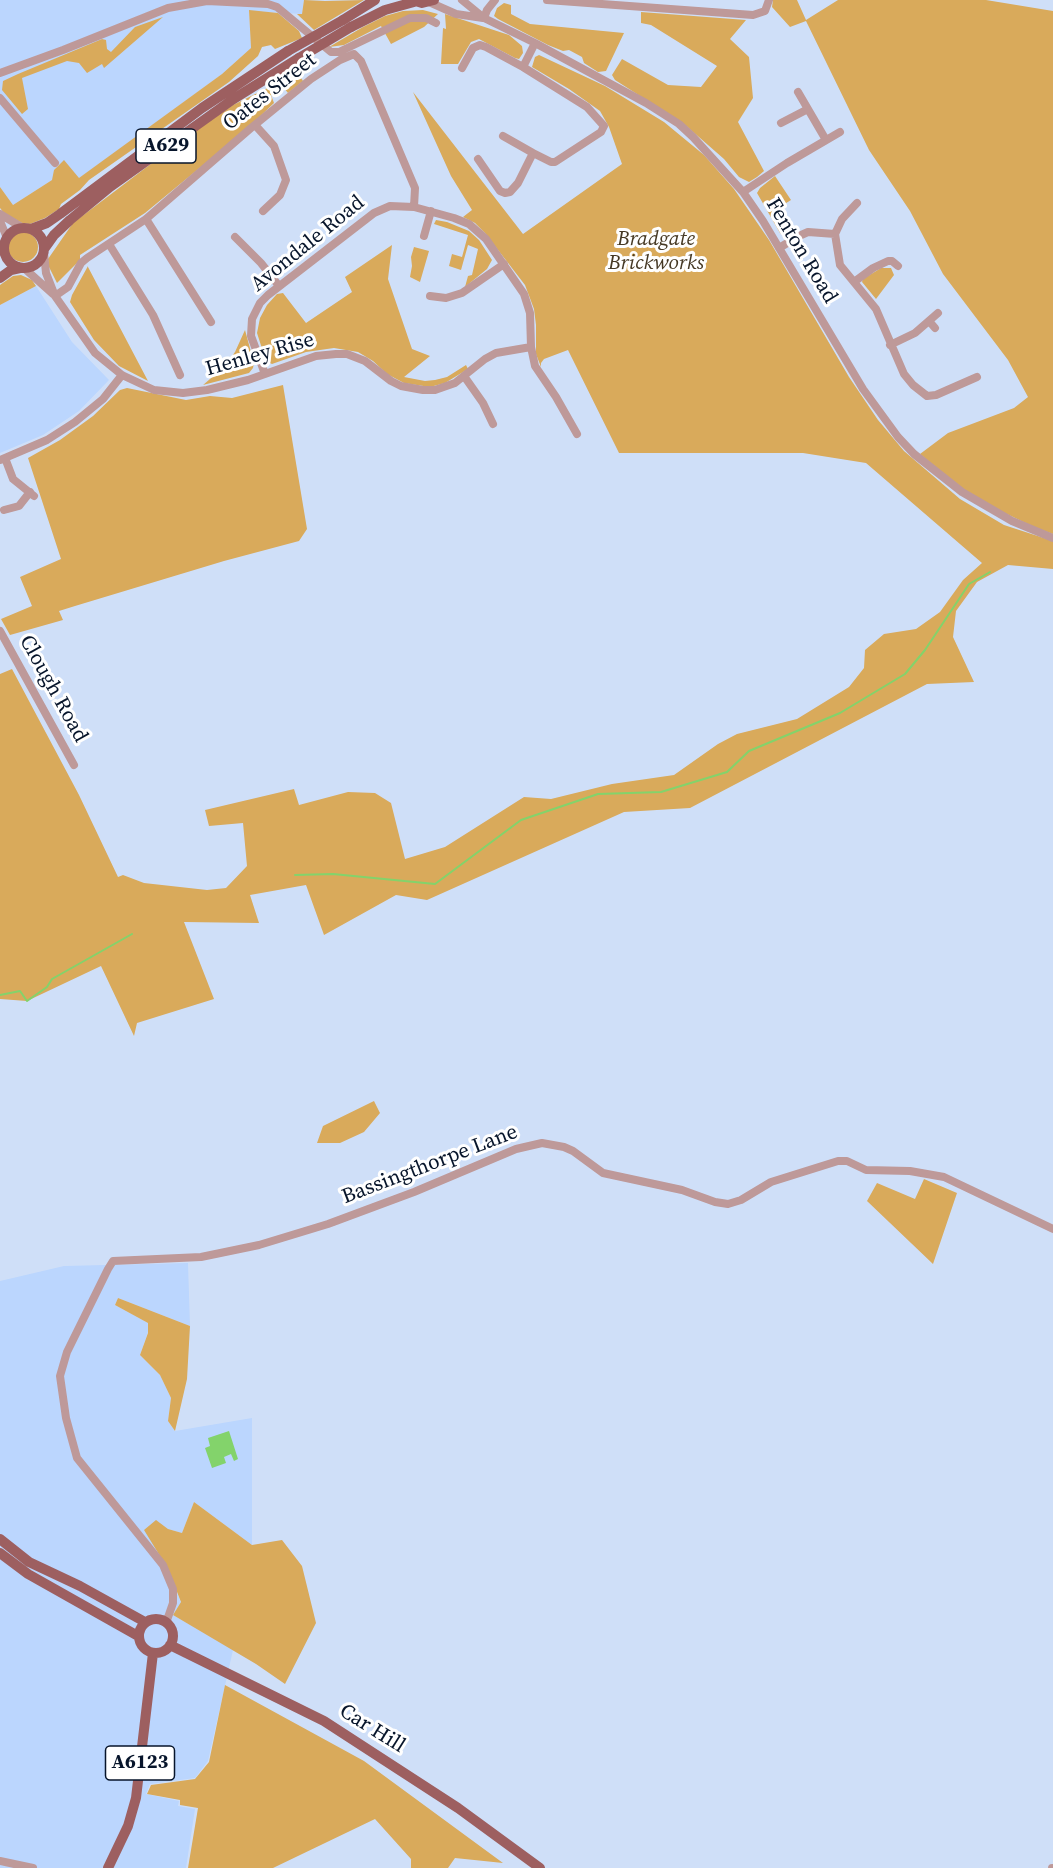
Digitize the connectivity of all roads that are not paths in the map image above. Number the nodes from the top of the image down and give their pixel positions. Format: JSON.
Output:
{"nodes":[{"id":1,"x":375,"y":0,"type":"edge"},
{"id":2,"x":462,"y":0,"type":"edge"},
{"id":3,"x":495,"y":0,"type":"edge"},
{"id":4,"x":547,"y":0,"type":"edge"},
{"id":5,"x":769,"y":0,"type":"edge"},
{"id":6,"x":413,"y":1,"type":"edge"},
{"id":7,"x":431,"y":1,"type":"edge"},
{"id":8,"x":659,"y":4,"type":"edge"},
{"id":9,"x":484,"y":18,"type":"junction"},
{"id":10,"x":347,"y":23,"type":"junction"},
{"id":11,"x":436,"y":23,"type":"dead end"},
{"id":12,"x":535,"y":43,"type":"junction"},
{"id":13,"x":523,"y":67,"type":"junction"},
{"id":14,"x":462,"y":68,"type":"dead end"},
{"id":15,"x":0,"y":73,"type":"edge"},
{"id":16,"x":798,"y":92,"type":"dead end"},
{"id":17,"x":0,"y":98,"type":"edge"},
{"id":18,"x":807,"y":109,"type":"junction"},
{"id":19,"x":781,"y":123,"type":"dead end"},
{"id":20,"x":255,"y":125,"type":"junction"},
{"id":21,"x":840,"y":132,"type":"dead end"},
{"id":22,"x":503,"y":136,"type":"dead end"},
{"id":23,"x":826,"y":140,"type":"junction"},
{"id":24,"x":533,"y":153,"type":"junction"},
{"id":25,"x":478,"y":159,"type":"dead end"},
{"id":26,"x":55,"y":163,"type":"dead end"},
{"id":27,"x":743,"y":192,"type":"junction"},
{"id":28,"x":857,"y":203,"type":"dead end"},
{"id":29,"x":414,"y":207,"type":"junction"},
{"id":30,"x":263,"y":211,"type":"dead end"},
{"id":31,"x":431,"y":211,"type":"junction"},
{"id":32,"x":0,"y":214,"type":"edge"},
{"id":33,"x":146,"y":219,"type":"junction"},
{"id":34,"x":0,"y":220,"type":"edge"},
{"id":35,"x":27,"y":228,"type":"junction"},
{"id":36,"x":835,"y":234,"type":"junction"},
{"id":37,"x":423,"y":236,"type":"dead end"},
{"id":38,"x":235,"y":237,"type":"dead end"},
{"id":39,"x":109,"y":244,"type":"junction"},
{"id":40,"x":4,"y":245,"type":"edge"},
{"id":41,"x":779,"y":248,"type":"junction"},
{"id":42,"x":44,"y":251,"type":"junction"},
{"id":43,"x":504,"y":264,"type":"junction"},
{"id":44,"x":898,"y":266,"type":"dead end"},
{"id":45,"x":22,"y":268,"type":"junction"},
{"id":46,"x":0,"y":278,"type":"edge"},
{"id":47,"x":854,"y":282,"type":"junction"},
{"id":48,"x":279,"y":286,"type":"junction"},
{"id":49,"x":55,"y":296,"type":"junction"},
{"id":50,"x":430,"y":296,"type":"dead end"},
{"id":51,"x":938,"y":314,"type":"dead end"},
{"id":52,"x":212,"y":322,"type":"dead end"},
{"id":53,"x":890,"y":345,"type":"junction"},
{"id":54,"x":531,"y":347,"type":"junction"},
{"id":55,"x":265,"y":374,"type":"junction"},
{"id":56,"x":122,"y":375,"type":"junction"},
{"id":57,"x":180,"y":375,"type":"dead end"},
{"id":58,"x":465,"y":376,"type":"junction"},
{"id":59,"x":977,"y":377,"type":"dead end"},
{"id":60,"x":493,"y":423,"type":"dead end"},
{"id":61,"x":577,"y":434,"type":"dead end"},
{"id":62,"x":2,"y":459,"type":"edge"},
{"id":63,"x":4,"y":510,"type":"dead end"},
{"id":64,"x":1053,"y":538,"type":"edge"},
{"id":65,"x":0,"y":631,"type":"edge"},
{"id":66,"x":3,"y":641,"type":"edge"},
{"id":67,"x":74,"y":765,"type":"dead end"},
{"id":68,"x":1053,"y":1229,"type":"edge"},
{"id":69,"x":0,"y":1539,"type":"edge"},
{"id":70,"x":0,"y":1553,"type":"edge"},
{"id":71,"x":145,"y":1622,"type":"junction"},
{"id":72,"x":166,"y":1623,"type":"junction"},
{"id":73,"x":138,"y":1636,"type":"junction"},
{"id":74,"x":170,"y":1645,"type":"junction"},
{"id":75,"x":153,"y":1653,"type":"junction"},
{"id":76,"x":0,"y":1861,"type":"edge"},
{"id":77,"x":33,"y":1868,"type":"edge"},
{"id":78,"x":108,"y":1868,"type":"edge"},
{"id":79,"x":540,"y":1868,"type":"edge"}],
"edges":[{"from":1,"to":10,"type":"main road","number":"A629"},
{"from":2,"to":9,"type":"street","name":"Fenton Road"},
{"from":3,"to":9,"type":"street"},
{"from":4,"to":8,"type":"street"},
{"from":5,"to":8,"type":"street"},
{"from":6,"to":7,"type":"main road","number":"A629"},
{"from":6,"to":10,"type":"main road","number":"A629"},
{"from":7,"to":9,"type":"street","name":"Fenton Road"},
{"from":9,"to":12,"type":"street","name":"Fenton Road"},
{"from":10,"to":35,"type":"main road","number":"A629","bridge":true},
{"from":10,"to":42,"type":"main road","number":"A629","bridge":true},
{"from":11,"to":15,"type":"street"},
{"from":12,"to":13,"type":"street"},
{"from":12,"to":27,"type":"street","name":"Fenton Road"},
{"from":13,"to":14,"type":"street"},
{"from":13,"to":24,"type":"street"},
{"from":16,"to":18,"type":"street"},
{"from":17,"to":26,"type":"street"},
{"from":18,"to":19,"type":"street"},
{"from":18,"to":23,"type":"street"},
{"from":20,"to":29,"type":"street","name":"Oates Street"},
{"from":20,"to":30,"type":"street"},
{"from":20,"to":33,"type":"street","name":"Oates Street"},
{"from":21,"to":23,"type":"street"},
{"from":22,"to":24,"type":"street"},
{"from":23,"to":27,"type":"street"},
{"from":24,"to":25,"type":"street"},
{"from":27,"to":41,"type":"street","name":"Fenton Road"},
{"from":28,"to":36,"type":"street"},
{"from":29,"to":31,"type":"street","name":"Avondale Road"},
{"from":29,"to":48,"type":"street","name":"Avondale Road"},
{"from":31,"to":37,"type":"street"},
{"from":31,"to":43,"type":"street","name":"Avondale Road"},
{"from":32,"to":35,"type":"street"},
{"from":33,"to":39,"type":"street","name":"Oates Street"},
{"from":33,"to":52,"type":"street"},
{"from":34,"to":40,"type":"street"},
{"from":35,"to":40,"type":"main road","number":"A629"},
{"from":35,"to":42,"type":"main road"},
{"from":36,"to":41,"type":"street"},
{"from":36,"to":47,"type":"street"},
{"from":38,"to":48,"type":"street"},
{"from":39,"to":49,"type":"street","name":"Oates Street"},
{"from":39,"to":57,"type":"street"},
{"from":40,"to":45,"type":"main road"},
{"from":41,"to":64,"type":"street","name":"Fenton Road"},
{"from":42,"to":45,"type":"main road","number":"A629"},
{"from":42,"to":49,"type":"street","name":"Henley Rise"},
{"from":43,"to":50,"type":"street"},
{"from":43,"to":54,"type":"street","name":"Avondale Road"},
{"from":44,"to":47,"type":"street"},
{"from":45,"to":46,"type":"main road","number":"A629"},
{"from":45,"to":49,"type":"street","name":"Henley Rise"},
{"from":47,"to":53,"type":"street"},
{"from":48,"to":55,"type":"street","name":"Avondale Road"},
{"from":49,"to":56,"type":"street","name":"Henley Rise"},
{"from":51,"to":53,"type":"street"},
{"from":53,"to":59,"type":"street"},
{"from":54,"to":58,"type":"street","name":"Henley Rise"},
{"from":54,"to":61,"type":"street","name":"Avondale Road"},
{"from":55,"to":56,"type":"street","name":"Henley Rise"},
{"from":55,"to":58,"type":"street","name":"Henley Rise"},
{"from":56,"to":62,"type":"street"},
{"from":58,"to":60,"type":"street"},
{"from":62,"to":63,"type":"street"},
{"from":65,"to":66,"type":"street","name":"Clough Road"},
{"from":66,"to":67,"type":"street","name":"Clough Road"},
{"from":68,"to":72,"type":"street","name":"Bassingthorpe Lane"},
{"from":69,"to":71,"type":"main road"},
{"from":70,"to":73,"type":"main road"},
{"from":71,"to":72,"type":"main road"},
{"from":71,"to":73,"type":"main road"},
{"from":72,"to":74,"type":"main road"},
{"from":73,"to":75,"type":"main road"},
{"from":74,"to":75,"type":"main road"},
{"from":74,"to":79,"type":"main road","name":"Car Hill"},
{"from":75,"to":78,"type":"main road","number":"A6123"},
{"from":76,"to":77,"type":"street"}]}
